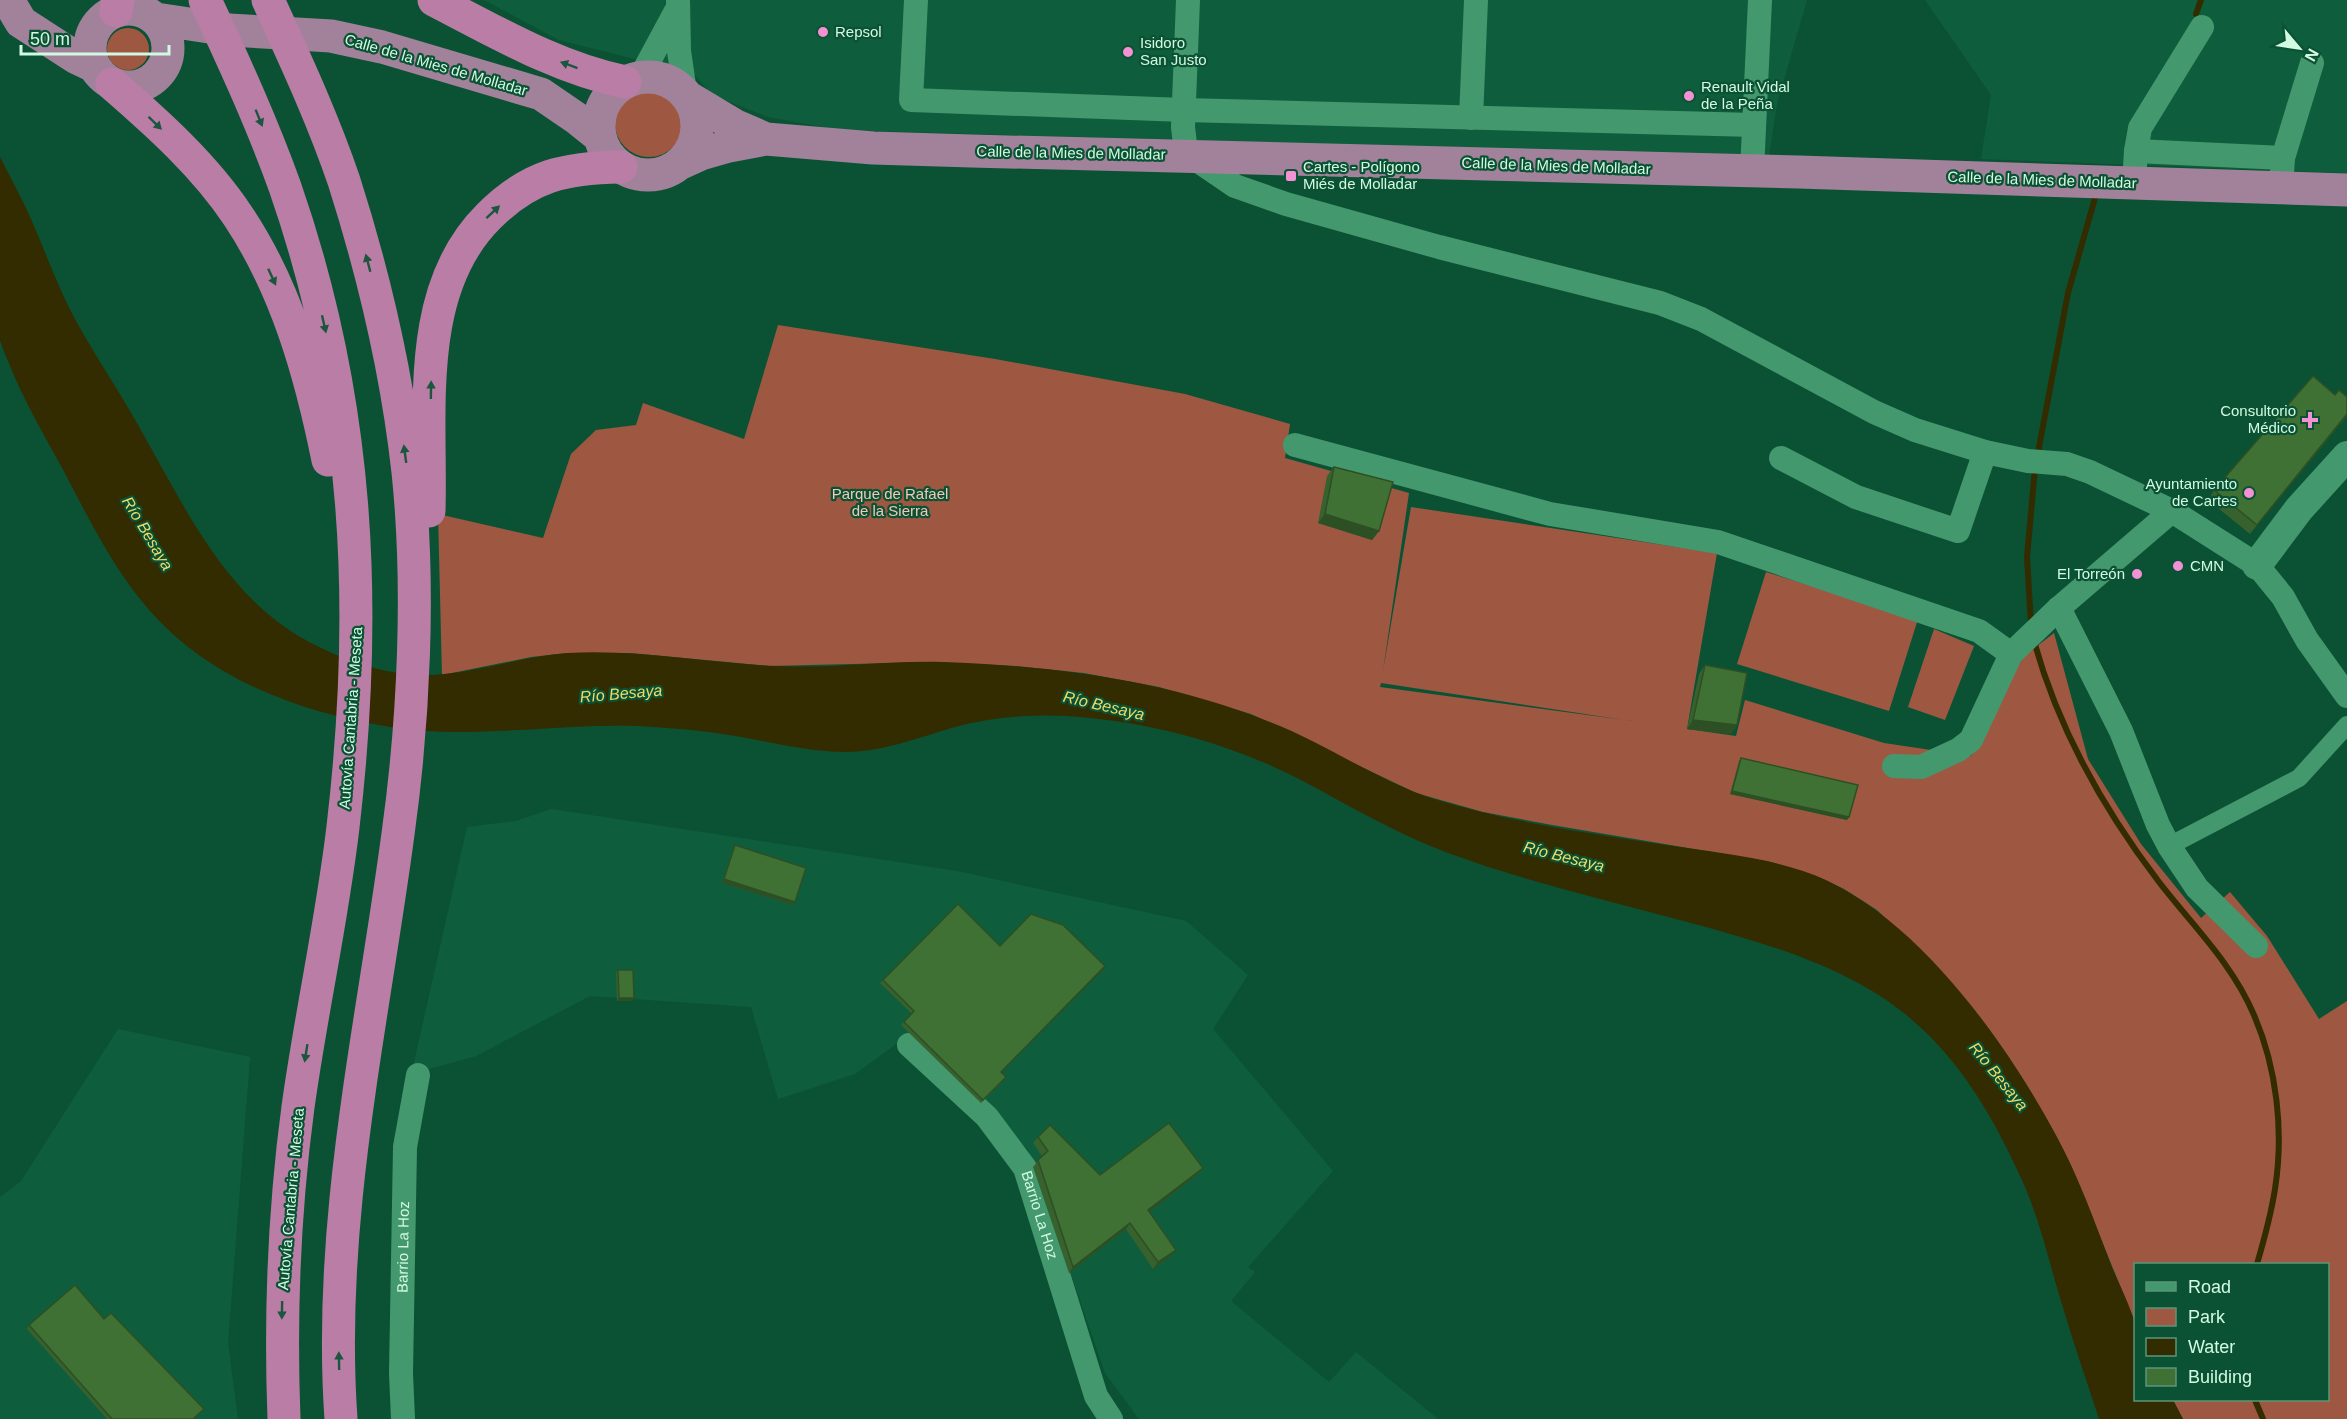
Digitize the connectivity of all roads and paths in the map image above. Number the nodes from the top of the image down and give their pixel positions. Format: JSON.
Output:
{"nodes":[{"id":1,"x":8,"y":0,"type":"edge"},
{"id":2,"x":205,"y":0,"type":"edge"},
{"id":3,"x":268,"y":0,"type":"edge"},
{"id":4,"x":434,"y":0,"type":"edge"},
{"id":5,"x":916,"y":0,"type":"edge"},
{"id":6,"x":1188,"y":0,"type":"edge"},
{"id":7,"x":1476,"y":0,"type":"edge"},
{"id":8,"x":1760,"y":0,"type":"edge"},
{"id":9,"x":677,"y":6,"type":"edge"},
{"id":10,"x":110,"y":12,"type":"edge"},
{"id":11,"x":156,"y":19,"type":"junction"},
{"id":12,"x":2202,"y":27,"type":"dead end"},
{"id":13,"x":229,"y":30,"type":"junction"},
{"id":14,"x":42,"y":36,"type":"junction"},
{"id":15,"x":166,"y":63,"type":"junction"},
{"id":16,"x":2312,"y":63,"type":"dead end"},
{"id":17,"x":103,"y":75,"type":"junction"},
{"id":18,"x":628,"y":82,"type":"junction"},
{"id":19,"x":541,"y":94,"type":"junction"},
{"id":20,"x":687,"y":95,"type":"junction"},
{"id":21,"x":1184,"y":110,"type":"junction"},
{"id":22,"x":1471,"y":118,"type":"junction"},
{"id":23,"x":1754,"y":125,"type":"junction"},
{"id":24,"x":599,"y":136,"type":"junction"},
{"id":25,"x":766,"y":140,"type":"junction"},
{"id":26,"x":2136,"y":151,"type":"junction"},
{"id":27,"x":1191,"y":156,"type":"junction"},
{"id":28,"x":679,"y":164,"type":"junction"},
{"id":29,"x":621,"y":167,"type":"junction"},
{"id":30,"x":1752,"y":171,"type":"junction"},
{"id":31,"x":2282,"y":173,"type":"junction"},
{"id":32,"x":2134,"y":183,"type":"junction"},
{"id":33,"x":2347,"y":190,"type":"edge"},
{"id":34,"x":1295,"y":444,"type":"dead end"},
{"id":35,"x":1985,"y":452,"type":"junction"},
{"id":36,"x":2347,"y":456,"type":"edge"},
{"id":37,"x":1780,"y":458,"type":"dead end"},
{"id":38,"x":2172,"y":511,"type":"junction"},
{"id":39,"x":420,"y":512,"type":"junction"},
{"id":40,"x":345,"y":518,"type":"junction"},
{"id":41,"x":2257,"y":565,"type":"junction"},
{"id":42,"x":2059,"y":608,"type":"junction"},
{"id":43,"x":2015,"y":650,"type":"junction"},
{"id":44,"x":2347,"y":696,"type":"edge"},
{"id":45,"x":2347,"y":725,"type":"edge"},
{"id":46,"x":1894,"y":766,"type":"dead end"},
{"id":47,"x":2169,"y":846,"type":"junction"},
{"id":48,"x":2256,"y":946,"type":"dead end"},
{"id":49,"x":909,"y":1045,"type":"dead end"},
{"id":50,"x":418,"y":1075,"type":"dead end"},
{"id":51,"x":284,"y":1419,"type":"edge"},
{"id":52,"x":341,"y":1419,"type":"edge"},
{"id":53,"x":403,"y":1419,"type":"edge"},
{"id":54,"x":1111,"y":1419,"type":"edge"}],
"edges":[{"from":1,"to":14,"type":"highway"},
{"from":2,"to":40,"type":"highway","name":"Autovía Cantabria - Meseta","one_way":true},
{"from":39,"to":3,"type":"highway","one_way":true},
{"from":18,"to":4,"type":"highway","one_way":true},
{"from":5,"to":21,"type":"street"},
{"from":6,"to":21,"type":"street"},
{"from":7,"to":22,"type":"street"},
{"from":8,"to":23,"type":"street"},
{"from":9,"to":18,"type":"street"},
{"from":9,"to":20,"type":"street"},
{"from":10,"to":11,"type":"highway"},
{"from":10,"to":14,"type":"highway"},
{"from":10,"to":17,"type":"highway"},
{"from":11,"to":13,"type":"highway","name":"Calle de la Mies de Molladar"},
{"from":11,"to":15,"type":"highway"},
{"from":12,"to":26,"type":"street"},
{"from":13,"to":15,"type":"highway"},
{"from":13,"to":19,"type":"highway","name":"Calle de la Mies de Molladar"},
{"from":14,"to":17,"type":"highway"},
{"from":15,"to":17,"type":"highway"},
{"from":16,"to":31,"type":"street"},
{"from":17,"to":40,"type":"highway","one_way":true},
{"from":18,"to":19,"type":"highway","name":"Calle de la Mies de Molladar"},
{"from":18,"to":20,"type":"highway"},
{"from":18,"to":24,"type":"highway"},
{"from":19,"to":24,"type":"highway","name":"Calle de la Mies de Molladar"},
{"from":20,"to":25,"type":"highway","name":"Calle de la Mies de Molladar"},
{"from":20,"to":28,"type":"highway"},
{"from":21,"to":22,"type":"street"},
{"from":21,"to":27,"type":"street"},
{"from":22,"to":23,"type":"street"},
{"from":23,"to":30,"type":"street"},
{"from":24,"to":29,"type":"highway"},
{"from":25,"to":27,"type":"highway","name":"Calle de la Mies de Molladar"},
{"from":25,"to":28,"type":"highway","name":"Calle de la Mies de Molladar"},
{"from":26,"to":31,"type":"street"},
{"from":26,"to":32,"type":"street"},
{"from":27,"to":30,"type":"highway","name":"Calle de la Mies de Molladar"},
{"from":27,"to":35,"type":"street"},
{"from":28,"to":29,"type":"highway"},
{"from":39,"to":29,"type":"highway","one_way":true},
{"from":30,"to":32,"type":"highway","name":"Calle de la Mies de Molladar"},
{"from":31,"to":32,"type":"highway","name":"Calle de la Mies de Molladar"},
{"from":31,"to":33,"type":"highway","name":"Calle de la Mies de Molladar"},
{"from":34,"to":43,"type":"street"},
{"from":35,"to":37,"type":"street"},
{"from":35,"to":38,"type":"street"},
{"from":36,"to":41,"type":"street"},
{"from":38,"to":41,"type":"street"},
{"from":38,"to":42,"type":"street"},
{"from":52,"to":39,"type":"highway","one_way":true},
{"from":40,"to":51,"type":"highway","name":"Autovía Cantabria - Meseta","one_way":true},
{"from":41,"to":44,"type":"street"},
{"from":42,"to":43,"type":"street"},
{"from":42,"to":47,"type":"street"},
{"from":43,"to":46,"type":"street"},
{"from":45,"to":47,"type":"street"},
{"from":47,"to":48,"type":"street"},
{"from":49,"to":54,"type":"street","name":"Barrio La Hoz"},
{"from":50,"to":53,"type":"street","name":"Barrio La Hoz"}]}
